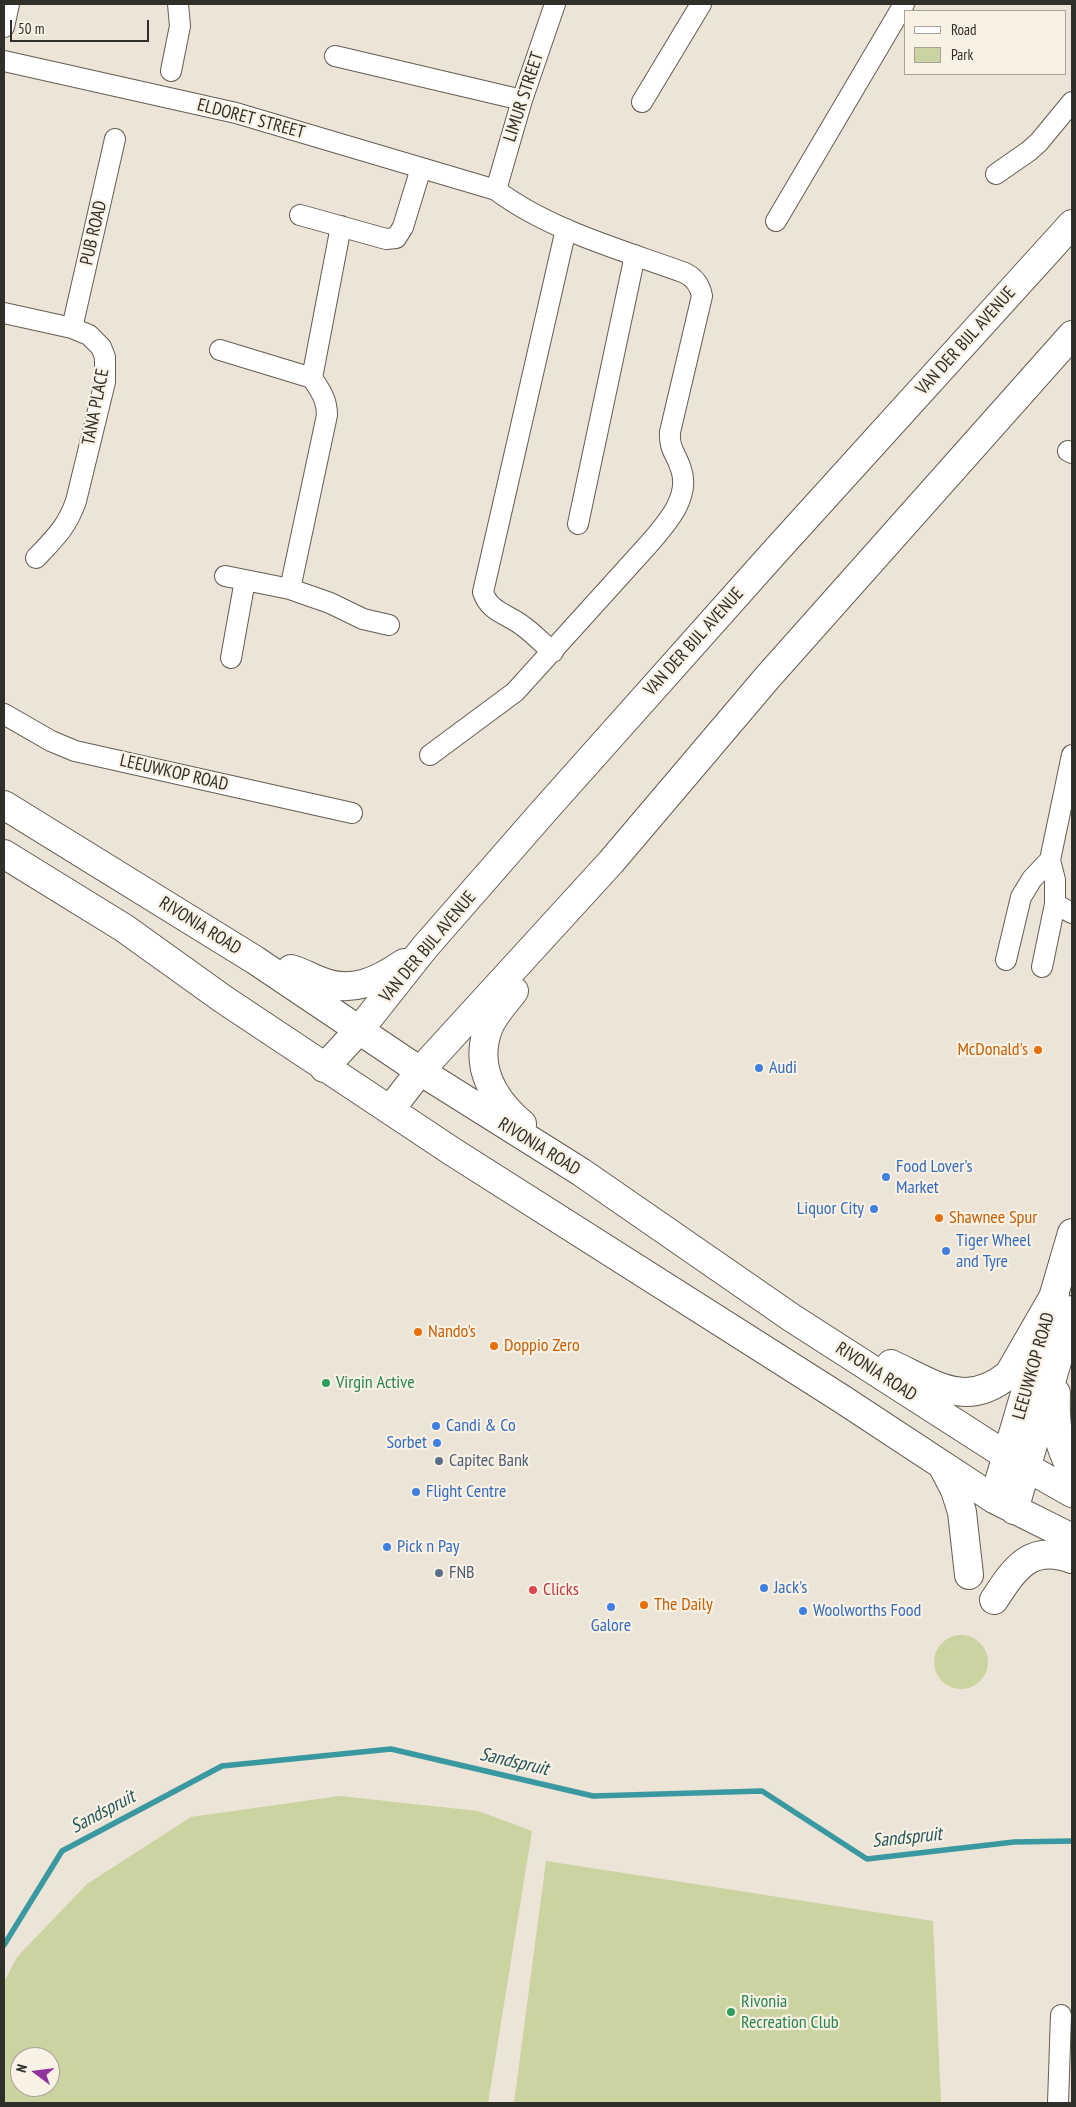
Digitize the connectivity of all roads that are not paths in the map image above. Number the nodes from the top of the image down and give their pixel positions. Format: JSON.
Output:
{"nodes":[{"id":1,"x":9,"y":4,"type":"edge"},
{"id":2,"x":178,"y":4,"type":"edge"},
{"id":3,"x":555,"y":4,"type":"edge"},
{"id":4,"x":702,"y":4,"type":"edge"},
{"id":5,"x":904,"y":4,"type":"edge"},
{"id":6,"x":4,"y":27,"type":"edge"},
{"id":7,"x":335,"y":56,"type":"dead end"},
{"id":8,"x":4,"y":61,"type":"edge"},
{"id":9,"x":171,"y":71,"type":"dead end"},
{"id":10,"x":522,"y":100,"type":"junction"},
{"id":11,"x":642,"y":102,"type":"dead end"},
{"id":12,"x":1072,"y":102,"type":"edge"},
{"id":13,"x":115,"y":139,"type":"dead end"},
{"id":14,"x":421,"y":168,"type":"junction"},
{"id":15,"x":996,"y":174,"type":"dead end"},
{"id":16,"x":496,"y":190,"type":"junction"},
{"id":17,"x":300,"y":214,"type":"dead end"},
{"id":18,"x":776,"y":221,"type":"dead end"},
{"id":19,"x":1072,"y":224,"type":"edge"},
{"id":20,"x":342,"y":226,"type":"junction"},
{"id":21,"x":566,"y":229,"type":"junction"},
{"id":22,"x":635,"y":255,"type":"junction"},
{"id":23,"x":4,"y":313,"type":"edge"},
{"id":24,"x":72,"y":328,"type":"junction"},
{"id":25,"x":1072,"y":335,"type":"edge"},
{"id":26,"x":220,"y":350,"type":"dead end"},
{"id":27,"x":312,"y":378,"type":"junction"},
{"id":28,"x":578,"y":524,"type":"dead end"},
{"id":29,"x":36,"y":558,"type":"dead end"},
{"id":30,"x":225,"y":576,"type":"dead end"},
{"id":31,"x":245,"y":580,"type":"junction"},
{"id":32,"x":290,"y":589,"type":"junction"},
{"id":33,"x":389,"y":625,"type":"dead end"},
{"id":34,"x":553,"y":652,"type":"junction"},
{"id":35,"x":231,"y":658,"type":"dead end"},
{"id":36,"x":4,"y":714,"type":"edge"},
{"id":37,"x":430,"y":755,"type":"dead end"},
{"id":38,"x":1072,"y":755,"type":"edge"},
{"id":39,"x":4,"y":805,"type":"edge"},
{"id":40,"x":352,"y":813,"type":"dead end"},
{"id":41,"x":4,"y":854,"type":"edge"},
{"id":42,"x":1050,"y":860,"type":"junction"},
{"id":43,"x":611,"y":862,"type":"junction"},
{"id":44,"x":1054,"y":904,"type":"junction"},
{"id":45,"x":1072,"y":914,"type":"edge"},
{"id":46,"x":425,"y":947,"type":"junction"},
{"id":47,"x":255,"y":960,"type":"junction"},
{"id":48,"x":1006,"y":960,"type":"dead end"},
{"id":49,"x":1042,"y":967,"type":"dead end"},
{"id":50,"x":360,"y":1029,"type":"junction"},
{"id":51,"x":324,"y":1068,"type":"junction"},
{"id":52,"x":420,"y":1071,"type":"junction"},
{"id":53,"x":390,"y":1110,"type":"junction"},
{"id":54,"x":581,"y":1172,"type":"junction"},
{"id":55,"x":1072,"y":1233,"type":"edge"},
{"id":56,"x":1064,"y":1302,"type":"edge"},
{"id":57,"x":792,"y":1318,"type":"junction"},
{"id":58,"x":1056,"y":1364,"type":"junction"},
{"id":59,"x":1016,"y":1462,"type":"junction"},
{"id":60,"x":942,"y":1465,"type":"junction"},
{"id":61,"x":1072,"y":1470,"type":"edge"},
{"id":62,"x":1072,"y":1492,"type":"edge"},
{"id":63,"x":1004,"y":1505,"type":"junction"},
{"id":64,"x":1072,"y":1538,"type":"edge"},
{"id":65,"x":1072,"y":1560,"type":"edge"},
{"id":66,"x":969,"y":1575,"type":"dead end"},
{"id":67,"x":994,"y":1600,"type":"dead end"},
{"id":68,"x":1061,"y":2016,"type":"dead end"},
{"id":69,"x":1058,"y":2103,"type":"edge"}],
"edges":[{"from":1,"to":6,"type":"street"},
{"from":2,"to":9,"type":"street"},
{"from":3,"to":10,"type":"street","name":"LIMUR STREET"},
{"from":4,"to":11,"type":"street"},
{"from":5,"to":18,"type":"street"},
{"from":7,"to":10,"type":"street"},
{"from":8,"to":14,"type":"street","name":"ELDORET STREET"},
{"from":10,"to":16,"type":"street","name":"LIMUR STREET"},
{"from":12,"to":15,"type":"street"},
{"from":13,"to":24,"type":"street","name":"PUB ROAD"},
{"from":14,"to":16,"type":"street","name":"ELDORET STREET"},
{"from":14,"to":20,"type":"street"},
{"from":16,"to":21,"type":"street","name":"ELDORET STREET"},
{"from":17,"to":20,"type":"street"},
{"from":19,"to":46,"type":"main road","name":"VAN DER BIJL AVENUE"},
{"from":20,"to":27,"type":"street"},
{"from":21,"to":22,"type":"street","name":"ELDORET STREET"},
{"from":21,"to":34,"type":"street"},
{"from":22,"to":28,"type":"street"},
{"from":22,"to":34,"type":"street","name":"ELDORET STREET"},
{"from":23,"to":24,"type":"street","name":"TANA PLACE"},
{"from":24,"to":29,"type":"street","name":"TANA PLACE"},
{"from":25,"to":43,"type":"main road"},
{"from":26,"to":27,"type":"street"},
{"from":27,"to":32,"type":"street"},
{"from":30,"to":31,"type":"street"},
{"from":31,"to":32,"type":"street"},
{"from":31,"to":35,"type":"street"},
{"from":32,"to":33,"type":"street"},
{"from":34,"to":37,"type":"street","name":"ELDORET STREET"},
{"from":36,"to":40,"type":"street","name":"LEEUWKOP ROAD"},
{"from":38,"to":42,"type":"street"},
{"from":39,"to":47,"type":"main road","name":"RIVONIA ROAD"},
{"from":41,"to":51,"type":"main road"},
{"from":42,"to":44,"type":"street"},
{"from":42,"to":48,"type":"street"},
{"from":43,"to":52,"type":"main road"},
{"from":43,"to":54,"type":"main road"},
{"from":44,"to":45,"type":"street"},
{"from":44,"to":49,"type":"street"},
{"from":46,"to":47,"type":"main road"},
{"from":46,"to":50,"type":"main road","name":"VAN DER BIJL AVENUE"},
{"from":47,"to":50,"type":"main road","name":"RIVONIA ROAD"},
{"from":50,"to":51,"type":"main road","name":"VAN DER BIJL AVENUE"},
{"from":50,"to":52,"type":"main road","name":"RIVONIA ROAD"},
{"from":51,"to":53,"type":"main road"},
{"from":52,"to":53,"type":"main road"},
{"from":52,"to":54,"type":"main road","name":"RIVONIA ROAD"},
{"from":53,"to":60,"type":"main road"},
{"from":54,"to":57,"type":"main road","name":"RIVONIA ROAD"},
{"from":55,"to":56,"type":"main road","name":"LEEUWKOP ROAD"},
{"from":56,"to":57,"type":"main road"},
{"from":56,"to":58,"type":"main road","name":"LEEUWKOP ROAD"},
{"from":56,"to":59,"type":"main road","name":"LEEUWKOP ROAD"},
{"from":57,"to":59,"type":"main road","name":"RIVONIA ROAD"},
{"from":58,"to":59,"type":"main road","name":"LEEUWKOP ROAD"},
{"from":58,"to":61,"type":"main road"},
{"from":59,"to":62,"type":"main road","name":"RIVONIA ROAD"},
{"from":59,"to":63,"type":"main road","name":"LEEUWKOP ROAD"},
{"from":60,"to":63,"type":"main road"},
{"from":60,"to":66,"type":"main road"},
{"from":63,"to":64,"type":"main road"},
{"from":65,"to":67,"type":"main road"},
{"from":68,"to":69,"type":"street"}]}
